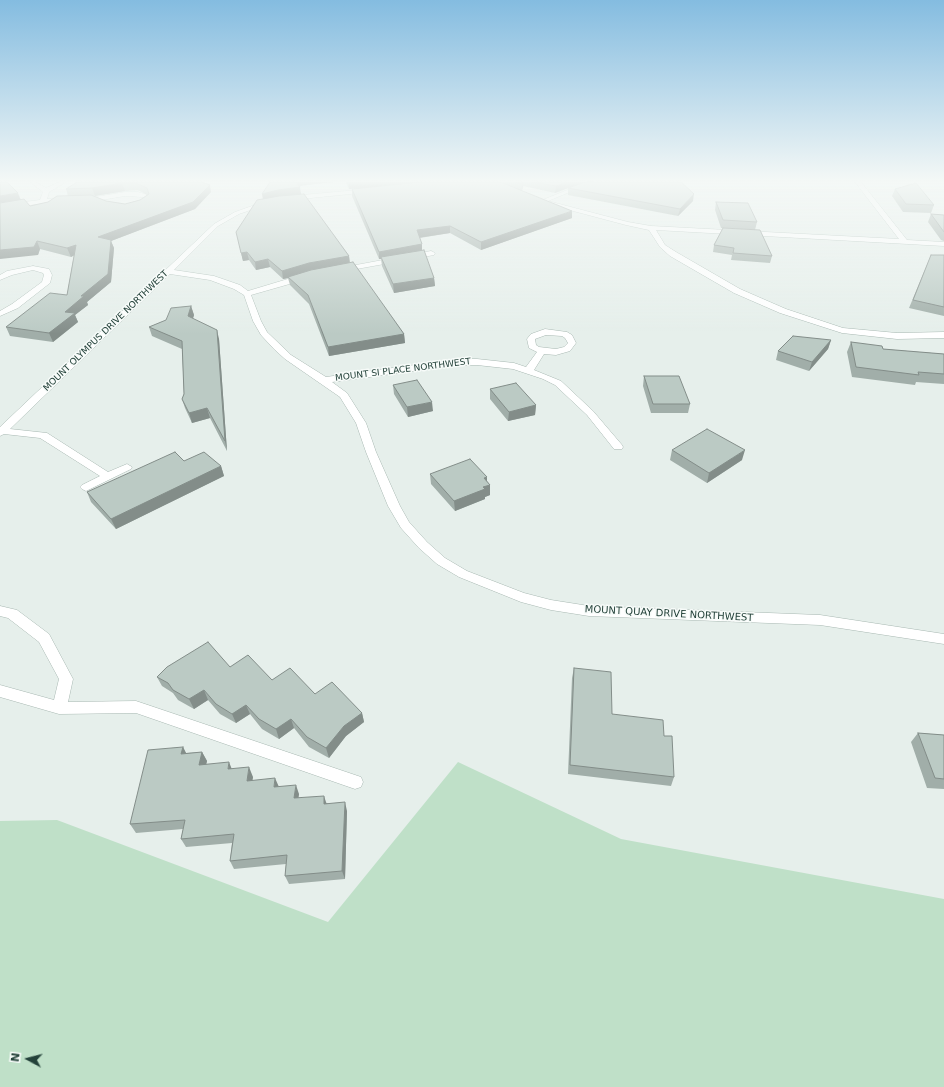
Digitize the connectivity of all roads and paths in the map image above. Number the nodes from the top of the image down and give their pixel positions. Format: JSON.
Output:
{"nodes":[{"id":1,"x":209,"y":233,"type":"edge"},
{"id":2,"x":654,"y":233,"type":"edge"},
{"id":3,"x":737,"y":233,"type":"edge"},
{"id":4,"x":898,"y":233,"type":"edge"},
{"id":5,"x":905,"y":242,"type":"junction"},
{"id":6,"x":944,"y":244,"type":"edge"},
{"id":7,"x":431,"y":253,"type":"dead end"},
{"id":8,"x":167,"y":271,"type":"junction"},
{"id":9,"x":333,"y":271,"type":"edge"},
{"id":10,"x":311,"y":275,"type":"edge"},
{"id":11,"x":0,"y":278,"type":"edge"},
{"id":12,"x":247,"y":294,"type":"junction"},
{"id":13,"x":0,"y":314,"type":"edge"},
{"id":14,"x":944,"y":335,"type":"edge"},
{"id":15,"x":542,"y":351,"type":"dead end"},
{"id":16,"x":529,"y":370,"type":"junction"},
{"id":17,"x":324,"y":380,"type":"junction"},
{"id":18,"x":1,"y":432,"type":"edge"},
{"id":19,"x":618,"y":447,"type":"dead end"},
{"id":20,"x":128,"y":468,"type":"dead end"},
{"id":21,"x":107,"y":476,"type":"junction"},
{"id":22,"x":86,"y":487,"type":"dead end"},
{"id":23,"x":0,"y":610,"type":"edge"},
{"id":24,"x":944,"y":639,"type":"edge"},
{"id":25,"x":0,"y":691,"type":"edge"},
{"id":26,"x":59,"y":708,"type":"junction"},
{"id":27,"x":355,"y":782,"type":"dead end"}],
"edges":[{"from":1,"to":8,"type":"street","name":"MOUNT OLYMPUS DRIVE NORTHWEST"},
{"from":2,"to":14,"type":"street"},
{"from":3,"to":5,"type":"street"},
{"from":4,"to":5,"type":"street"},
{"from":5,"to":6,"type":"street"},
{"from":7,"to":9,"type":"street"},
{"from":8,"to":12,"type":"street"},
{"from":8,"to":18,"type":"street","name":"MOUNT OLYMPUS DRIVE NORTHWEST"},
{"from":10,"to":12,"type":"street"},
{"from":11,"to":13,"type":"street"},
{"from":12,"to":17,"type":"street","name":"MOUNT QUAY DRIVE NORTHWEST"},
{"from":15,"to":16,"type":"street"},
{"from":16,"to":17,"type":"street","name":"MOUNT SI PLACE NORTHWEST"},
{"from":16,"to":19,"type":"street","name":"MOUNT SI PLACE NORTHWEST"},
{"from":17,"to":24,"type":"street","name":"MOUNT QUAY DRIVE NORTHWEST"},
{"from":18,"to":21,"type":"street"},
{"from":20,"to":21,"type":"street"},
{"from":21,"to":22,"type":"street"},
{"from":23,"to":26,"type":"street"},
{"from":25,"to":26,"type":"street"},
{"from":26,"to":27,"type":"street"}]}
